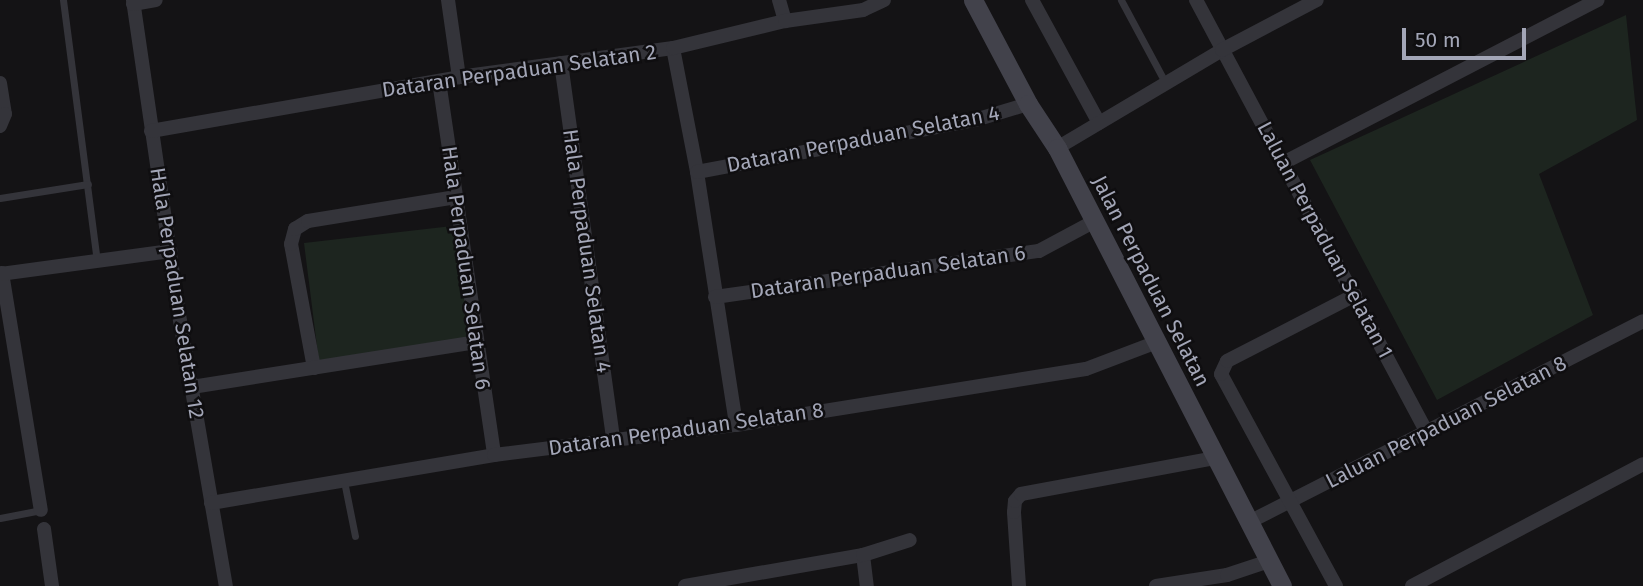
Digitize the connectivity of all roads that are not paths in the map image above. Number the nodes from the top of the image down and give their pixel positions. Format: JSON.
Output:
{"nodes":[{"id":1,"x":63,"y":0,"type":"edge"},
{"id":2,"x":156,"y":0,"type":"edge"},
{"id":3,"x":448,"y":0,"type":"edge"},
{"id":4,"x":779,"y":0,"type":"edge"},
{"id":5,"x":884,"y":0,"type":"edge"},
{"id":6,"x":973,"y":0,"type":"edge"},
{"id":7,"x":1032,"y":0,"type":"edge"},
{"id":8,"x":1121,"y":0,"type":"edge"},
{"id":9,"x":1196,"y":0,"type":"edge"},
{"id":10,"x":1317,"y":0,"type":"edge"},
{"id":11,"x":1597,"y":0,"type":"edge"},
{"id":12,"x":133,"y":2,"type":"edge"},
{"id":13,"x":785,"y":21,"type":"junction"},
{"id":14,"x":673,"y":48,"type":"junction"},
{"id":15,"x":1222,"y":50,"type":"junction"},
{"id":16,"x":561,"y":63,"type":"junction"},
{"id":17,"x":459,"y":77,"type":"junction"},
{"id":18,"x":439,"y":81,"type":"junction"},
{"id":19,"x":0,"y":83,"type":"edge"},
{"id":20,"x":1166,"y":84,"type":"junction"},
{"id":21,"x":1028,"y":104,"type":"junction"},
{"id":22,"x":1099,"y":123,"type":"junction"},
{"id":23,"x":0,"y":125,"type":"edge"},
{"id":24,"x":151,"y":131,"type":"junction"},
{"id":25,"x":1057,"y":148,"type":"junction"},
{"id":26,"x":1285,"y":162,"type":"junction"},
{"id":27,"x":697,"y":172,"type":"junction"},
{"id":28,"x":88,"y":184,"type":"junction"},
{"id":29,"x":456,"y":197,"type":"junction"},
{"id":30,"x":0,"y":198,"type":"edge"},
{"id":31,"x":1095,"y":222,"type":"junction"},
{"id":32,"x":170,"y":250,"type":"junction"},
{"id":33,"x":97,"y":261,"type":"junction"},
{"id":34,"x":1,"y":274,"type":"edge"},
{"id":35,"x":1355,"y":295,"type":"junction"},
{"id":36,"x":715,"y":297,"type":"junction"},
{"id":37,"x":1643,"y":321,"type":"edge"},
{"id":38,"x":477,"y":342,"type":"junction"},
{"id":39,"x":1157,"y":342,"type":"junction"},
{"id":40,"x":314,"y":368,"type":"junction"},
{"id":41,"x":192,"y":387,"type":"junction"},
{"id":42,"x":736,"y":425,"type":"junction"},
{"id":43,"x":1426,"y":431,"type":"junction"},
{"id":44,"x":613,"y":439,"type":"junction"},
{"id":45,"x":494,"y":455,"type":"junction"},
{"id":46,"x":1216,"y":458,"type":"junction"},
{"id":47,"x":1643,"y":464,"type":"edge"},
{"id":48,"x":344,"y":481,"type":"junction"},
{"id":49,"x":211,"y":503,"type":"junction"},
{"id":50,"x":1291,"y":503,"type":"junction"},
{"id":51,"x":41,"y":510,"type":"joint"},
{"id":52,"x":0,"y":518,"type":"edge"},
{"id":53,"x":1249,"y":522,"type":"junction"},
{"id":54,"x":44,"y":529,"type":"dead end"},
{"id":55,"x":355,"y":536,"type":"dead end"},
{"id":56,"x":910,"y":540,"type":"dead end"},
{"id":57,"x":863,"y":555,"type":"junction"},
{"id":58,"x":1269,"y":561,"type":"junction"},
{"id":59,"x":712,"y":584,"type":"edge"},
{"id":60,"x":52,"y":586,"type":"edge"},
{"id":61,"x":226,"y":586,"type":"edge"},
{"id":62,"x":685,"y":586,"type":"edge"},
{"id":63,"x":867,"y":586,"type":"edge"},
{"id":64,"x":1019,"y":586,"type":"edge"},
{"id":65,"x":1156,"y":586,"type":"edge"},
{"id":66,"x":1282,"y":586,"type":"edge"},
{"id":67,"x":1336,"y":586,"type":"edge"},
{"id":68,"x":1412,"y":586,"type":"edge"}],
"edges":[{"from":1,"to":28,"type":"lane"},
{"from":2,"to":12,"type":"street"},
{"from":3,"to":17,"type":"street"},
{"from":4,"to":13,"type":"street"},
{"from":5,"to":13,"type":"street","name":"Dataran Perpaduan Selatan 2"},
{"from":6,"to":21,"type":"street","name":"Jalan Perpaduan Selatan"},
{"from":7,"to":22,"type":"street"},
{"from":8,"to":20,"type":"lane"},
{"from":9,"to":15,"type":"street","name":"Laluan Perpaduan Selatan 1"},
{"from":10,"to":15,"type":"street"},
{"from":11,"to":26,"type":"street"},
{"from":12,"to":24,"type":"street","name":"Hala Perpaduan Selatan 12"},
{"from":13,"to":14,"type":"street","name":"Dataran Perpaduan Selatan 2"},
{"from":14,"to":16,"type":"street","name":"Dataran Perpaduan Selatan 2"},
{"from":14,"to":27,"type":"street"},
{"from":15,"to":20,"type":"street"},
{"from":15,"to":26,"type":"street","name":"Laluan Perpaduan Selatan 1"},
{"from":16,"to":17,"type":"street","name":"Dataran Perpaduan Selatan 2"},
{"from":16,"to":44,"type":"street","name":"Hala Perpaduan Selatan 4"},
{"from":17,"to":18,"type":"street","name":"Dataran Perpaduan Selatan 2"},
{"from":18,"to":24,"type":"street","name":"Dataran Perpaduan Selatan 2"},
{"from":18,"to":29,"type":"street","name":"Hala Perpaduan Selatan 6"},
{"from":19,"to":23,"type":"street"},
{"from":20,"to":22,"type":"street"},
{"from":21,"to":25,"type":"street","name":"Jalan Perpaduan Selatan"},
{"from":21,"to":27,"type":"street","name":"Dataran Perpaduan Selatan 4"},
{"from":22,"to":25,"type":"street"},
{"from":24,"to":32,"type":"street","name":"Hala Perpaduan Selatan 12"},
{"from":25,"to":31,"type":"street","name":"Jalan Perpaduan Selatan"},
{"from":26,"to":35,"type":"street","name":"Laluan Perpaduan Selatan 1"},
{"from":27,"to":36,"type":"street"},
{"from":28,"to":30,"type":"lane"},
{"from":28,"to":33,"type":"lane"},
{"from":29,"to":38,"type":"street","name":"Hala Perpaduan Selatan 6"},
{"from":29,"to":40,"type":"street"},
{"from":31,"to":36,"type":"street","name":"Dataran Perpaduan Selatan 6"},
{"from":31,"to":39,"type":"street","name":"Jalan Perpaduan Selatan"},
{"from":32,"to":33,"type":"street"},
{"from":32,"to":41,"type":"street","name":"Hala Perpaduan Selatan 12"},
{"from":33,"to":34,"type":"street"},
{"from":34,"to":51,"type":"street"},
{"from":35,"to":43,"type":"street","name":"Laluan Perpaduan Selatan 1"},
{"from":35,"to":50,"type":"street"},
{"from":36,"to":42,"type":"street"},
{"from":37,"to":43,"type":"street","name":"Laluan Perpaduan Selatan 8"},
{"from":38,"to":40,"type":"street"},
{"from":38,"to":45,"type":"street","name":"Hala Perpaduan Selatan 6"},
{"from":39,"to":42,"type":"street","name":"Dataran Perpaduan Selatan 8"},
{"from":39,"to":46,"type":"street","name":"Jalan Perpaduan Selatan"},
{"from":40,"to":41,"type":"street"},
{"from":41,"to":49,"type":"street","name":"Hala Perpaduan Selatan 12"},
{"from":42,"to":44,"type":"street","name":"Dataran Perpaduan Selatan 8"},
{"from":43,"to":50,"type":"street","name":"Laluan Perpaduan Selatan 8"},
{"from":44,"to":45,"type":"street","name":"Dataran Perpaduan Selatan 8"},
{"from":45,"to":48,"type":"street","name":"Dataran Perpaduan Selatan 8"},
{"from":46,"to":53,"type":"street","name":"Jalan Perpaduan Selatan"},
{"from":46,"to":64,"type":"street"},
{"from":47,"to":68,"type":"street"},
{"from":48,"to":49,"type":"street","name":"Dataran Perpaduan Selatan 8"},
{"from":48,"to":55,"type":"lane"},
{"from":49,"to":61,"type":"street","name":"Hala Perpaduan Selatan 12"},
{"from":50,"to":53,"type":"street","name":"Laluan Perpaduan Selatan 8"},
{"from":50,"to":67,"type":"street"},
{"from":51,"to":52,"type":"lane"},
{"from":53,"to":58,"type":"street","name":"Jalan Perpaduan Selatan"},
{"from":54,"to":60,"type":"street"},
{"from":56,"to":57,"type":"street"},
{"from":57,"to":59,"type":"street"},
{"from":57,"to":63,"type":"street"},
{"from":58,"to":65,"type":"street"},
{"from":58,"to":66,"type":"street","name":"Jalan Perpaduan Selatan"},
{"from":59,"to":62,"type":"street"}]}
